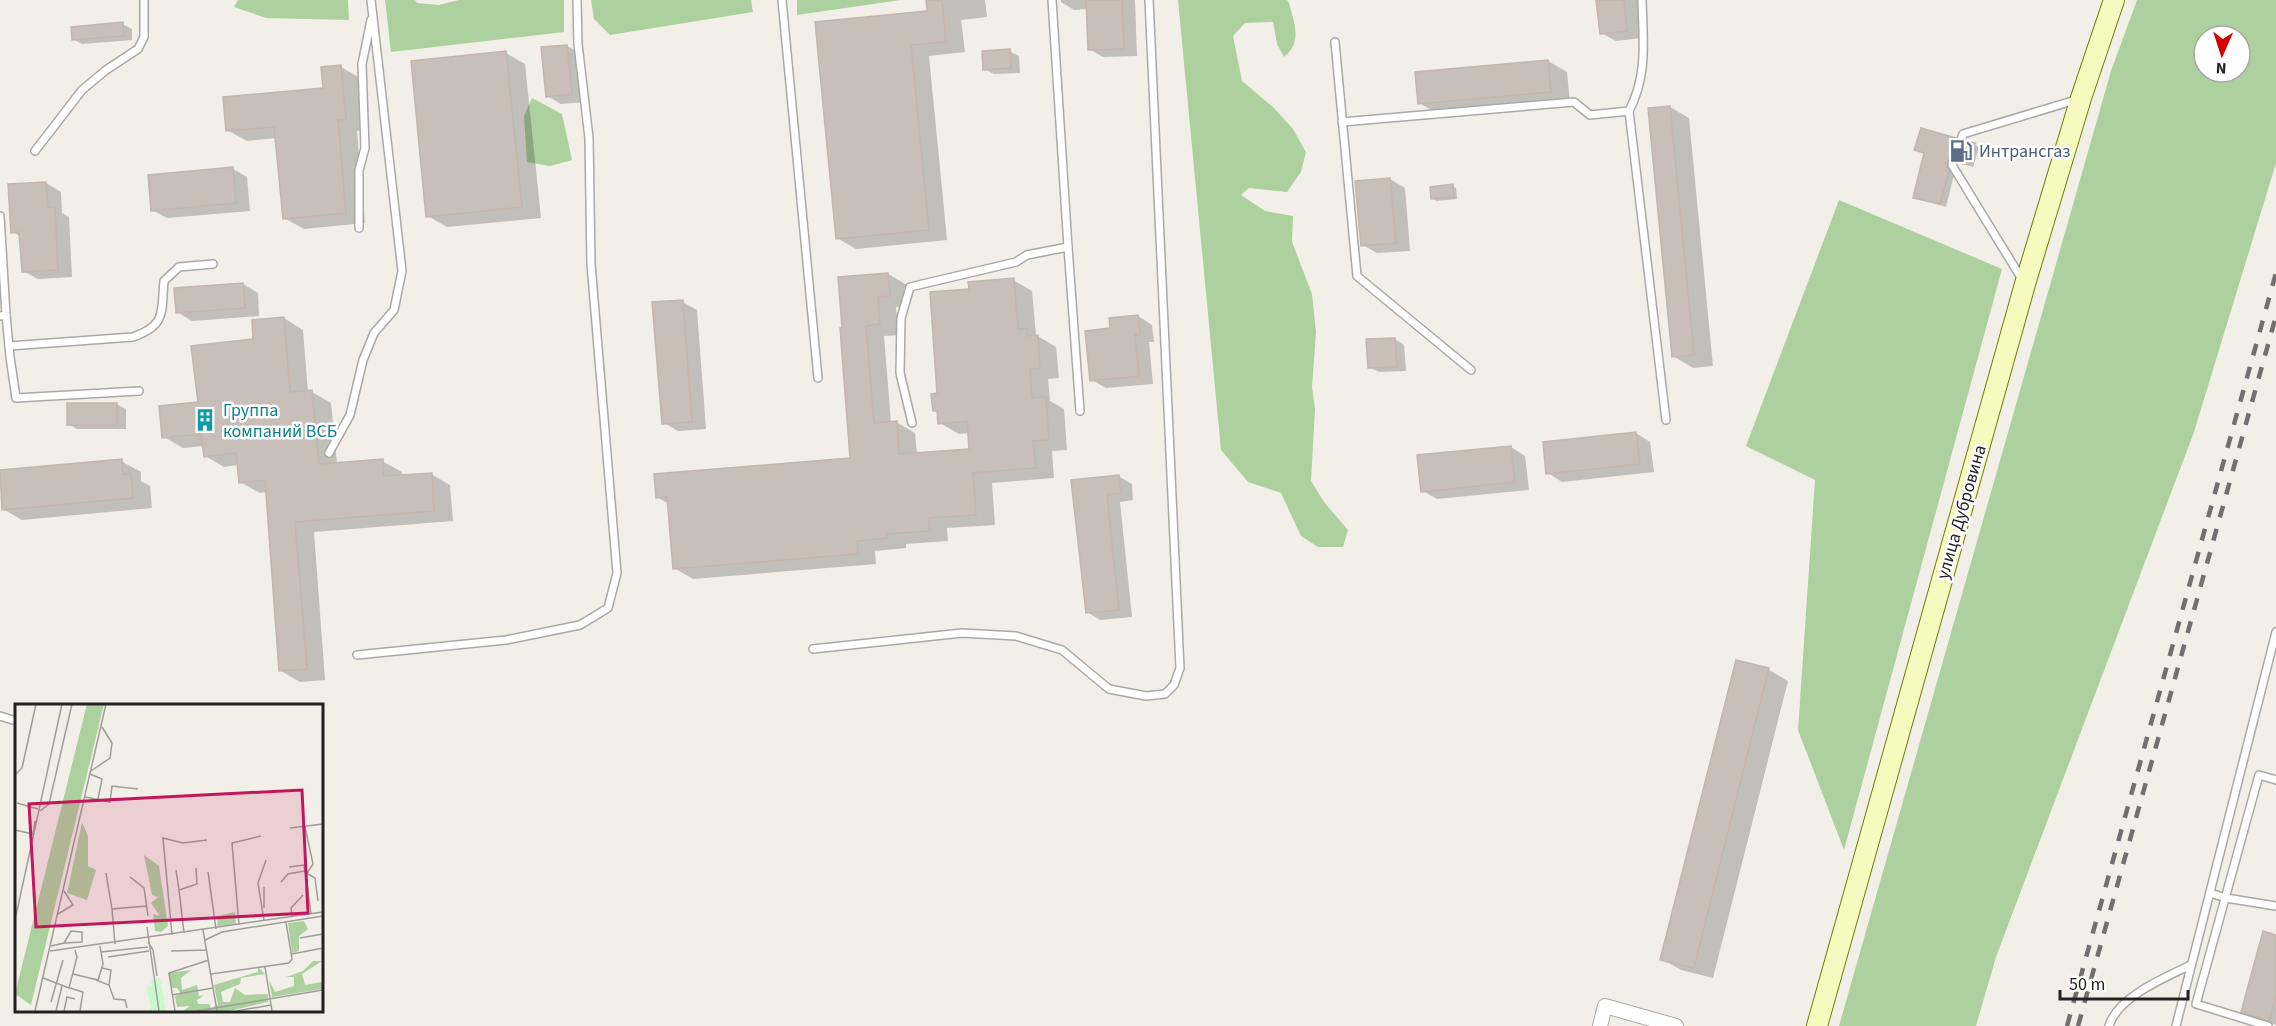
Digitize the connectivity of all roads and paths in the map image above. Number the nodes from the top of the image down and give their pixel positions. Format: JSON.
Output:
{"nodes":[{"id":1,"x":144,"y":0,"type":"edge"},
{"id":2,"x":371,"y":0,"type":"edge"},
{"id":3,"x":577,"y":0,"type":"edge"},
{"id":4,"x":782,"y":0,"type":"edge"},
{"id":5,"x":1052,"y":0,"type":"edge"},
{"id":6,"x":1149,"y":0,"type":"edge"},
{"id":7,"x":1642,"y":0,"type":"edge"},
{"id":8,"x":2114,"y":0,"type":"edge"},
{"id":9,"x":372,"y":17,"type":"junction"},
{"id":10,"x":1335,"y":42,"type":"dead end"},
{"id":11,"x":2081,"y":99,"type":"junction"},
{"id":12,"x":1629,"y":111,"type":"junction"},
{"id":13,"x":1342,"y":122,"type":"junction"},
{"id":14,"x":35,"y":151,"type":"dead end"},
{"id":15,"x":0,"y":216,"type":"edge"},
{"id":16,"x":359,"y":228,"type":"dead end"},
{"id":17,"x":1068,"y":247,"type":"junction"},
{"id":18,"x":213,"y":264,"type":"dead end"},
{"id":19,"x":2025,"y":284,"type":"junction"},
{"id":20,"x":3,"y":316,"type":"edge"},
{"id":21,"x":9,"y":346,"type":"junction"},
{"id":22,"x":1471,"y":370,"type":"dead end"},
{"id":23,"x":818,"y":378,"type":"dead end"},
{"id":24,"x":139,"y":391,"type":"dead end"},
{"id":25,"x":1080,"y":411,"type":"dead end"},
{"id":26,"x":1666,"y":420,"type":"dead end"},
{"id":27,"x":912,"y":423,"type":"dead end"},
{"id":28,"x":329,"y":453,"type":"dead end"},
{"id":29,"x":2276,"y":632,"type":"edge"},
{"id":30,"x":813,"y":649,"type":"dead end"},
{"id":31,"x":357,"y":655,"type":"dead end"},
{"id":32,"x":0,"y":716,"type":"edge"},
{"id":33,"x":15,"y":721,"type":"edge"},
{"id":34,"x":2276,"y":780,"type":"edge"},
{"id":35,"x":2210,"y":892,"type":"junction"},
{"id":36,"x":2226,"y":898,"type":"junction"},
{"id":37,"x":2276,"y":906,"type":"edge"},
{"id":38,"x":2191,"y":965,"type":"junction"},
{"id":39,"x":1600,"y":1026,"type":"edge"},
{"id":40,"x":1676,"y":1026,"type":"edge"},
{"id":41,"x":1817,"y":1026,"type":"edge"},
{"id":42,"x":2109,"y":1026,"type":"edge"},
{"id":43,"x":2176,"y":1026,"type":"edge"},
{"id":44,"x":2268,"y":1026,"type":"edge"}],
"edges":[{"from":1,"to":14,"type":"lane"},
{"from":2,"to":9,"type":"lane"},
{"from":3,"to":31,"type":"lane"},
{"from":4,"to":23,"type":"lane"},
{"from":5,"to":17,"type":"lane"},
{"from":6,"to":30,"type":"lane"},
{"from":7,"to":12,"type":"lane"},
{"from":8,"to":11,"type":"main road","name":"улица Дубровина"},
{"from":9,"to":16,"type":"lane"},
{"from":9,"to":28,"type":"lane"},
{"from":10,"to":13,"type":"lane"},
{"from":11,"to":19,"type":"main road","name":"улица Дубровина"},
{"from":11,"to":19,"type":"lane"},
{"from":12,"to":13,"type":"lane"},
{"from":12,"to":26,"type":"lane"},
{"from":13,"to":22,"type":"lane"},
{"from":15,"to":20,"type":"lane"},
{"from":17,"to":25,"type":"lane"},
{"from":17,"to":27,"type":"lane"},
{"from":18,"to":21,"type":"lane"},
{"from":19,"to":41,"type":"main road","name":"улица Дубровина"},
{"from":20,"to":21,"type":"lane"},
{"from":21,"to":24,"type":"lane"},
{"from":29,"to":35,"type":"lane"},
{"from":32,"to":33,"type":"lane"},
{"from":34,"to":36,"type":"lane"},
{"from":35,"to":36,"type":"lane"},
{"from":35,"to":38,"type":"lane"},
{"from":36,"to":37,"type":"lane"},
{"from":36,"to":44,"type":"lane"},
{"from":38,"to":42,"type":"lane"},
{"from":38,"to":43,"type":"lane"},
{"from":39,"to":40,"type":"street"}]}
